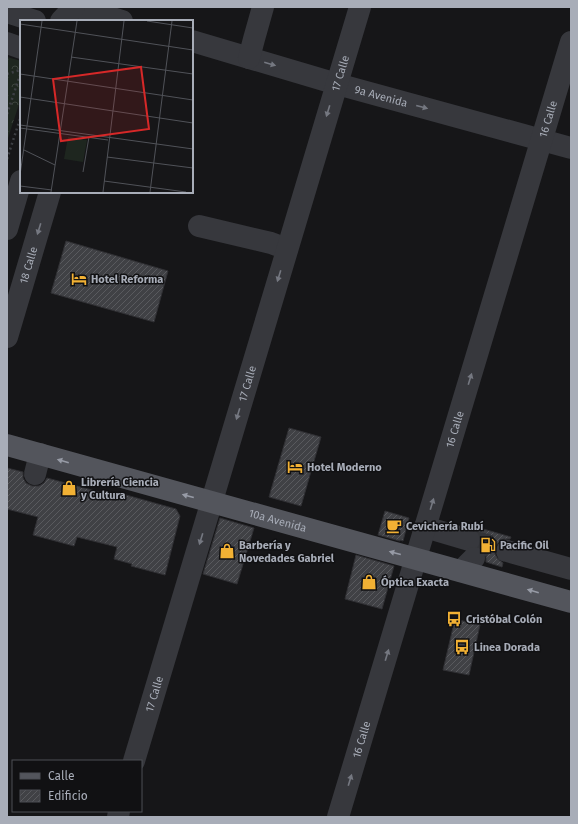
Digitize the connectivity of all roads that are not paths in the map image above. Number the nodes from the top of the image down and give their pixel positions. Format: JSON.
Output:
{"nodes":[{"id":1,"x":75,"y":7,"type":"edge"},
{"id":2,"x":263,"y":7,"type":"edge"},
{"id":3,"x":360,"y":7,"type":"edge"},
{"id":4,"x":7,"y":12,"type":"edge"},
{"id":5,"x":97,"y":14,"type":"edge"},
{"id":6,"x":32,"y":20,"type":"edge"},
{"id":7,"x":63,"y":20,"type":"edge"},
{"id":8,"x":70,"y":20,"type":"edge"},
{"id":9,"x":118,"y":20,"type":"edge"},
{"id":10,"x":193,"y":41,"type":"edge"},
{"id":11,"x":571,"y":42,"type":"edge"},
{"id":12,"x":7,"y":43,"type":"edge"},
{"id":13,"x":20,"y":48,"type":"edge"},
{"id":14,"x":249,"y":58,"type":"junction"},
{"id":15,"x":337,"y":84,"type":"junction"},
{"id":16,"x":542,"y":140,"type":"junction"},
{"id":17,"x":571,"y":148,"type":"edge"},
{"id":18,"x":20,"y":184,"type":"edge"},
{"id":19,"x":50,"y":193,"type":"edge"},
{"id":20,"x":199,"y":226,"type":"dead end"},
{"id":21,"x":7,"y":229,"type":"edge"},
{"id":22,"x":287,"y":249,"type":"junction"},
{"id":23,"x":7,"y":337,"type":"edge"},
{"id":24,"x":7,"y":445,"type":"edge"},
{"id":25,"x":212,"y":502,"type":"junction"},
{"id":26,"x":425,"y":527,"type":"junction"},
{"id":27,"x":507,"y":551,"type":"tunnel mouth"},
{"id":28,"x":468,"y":556,"type":"junction"},
{"id":29,"x":416,"y":558,"type":"junction"},
{"id":30,"x":571,"y":569,"type":"edge"},
{"id":31,"x":571,"y":602,"type":"edge"},
{"id":32,"x":134,"y":760,"type":"edge"},
{"id":33,"x":338,"y":817,"type":"edge"}],
"edges":[{"from":1,"to":5,"type":"street"},
{"from":1,"to":7,"type":"street"},
{"from":1,"to":8,"type":"street"},
{"from":2,"to":14,"type":"street"},
{"from":3,"to":15,"type":"street","name":"17 Calle"},
{"from":4,"to":6,"type":"street"},
{"from":5,"to":9,"type":"street"},
{"from":10,"to":14,"type":"street","name":"9a Avenida"},
{"from":11,"to":16,"type":"street","name":"16 Calle"},
{"from":12,"to":13,"type":"street"},
{"from":14,"to":15,"type":"street","name":"9a Avenida","one_way":true},
{"from":15,"to":16,"type":"street","name":"9a Avenida","one_way":true},
{"from":15,"to":22,"type":"street","name":"17 Calle","one_way":true},
{"from":16,"to":17,"type":"street","name":"9a Avenida"},
{"from":26,"to":16,"type":"street","name":"16 Calle","one_way":true},
{"from":18,"to":21,"type":"street"},
{"from":19,"to":23,"type":"street","name":"18 Calle","one_way":true},
{"from":20,"to":22,"type":"street"},
{"from":22,"to":25,"type":"street","name":"17 Calle","one_way":true},
{"from":25,"to":24,"type":"main road","name":"10a Avenida","one_way":true},
{"from":29,"to":25,"type":"main road","name":"10a Avenida","one_way":true},
{"from":25,"to":32,"type":"street","name":"17 Calle","one_way":true},
{"from":26,"to":28,"type":"street"},
{"from":26,"to":29,"type":"street","name":"16 Calle"},
{"from":27,"to":30,"type":"street"},
{"from":28,"to":29,"type":"main road","name":"10a Avenida"},
{"from":31,"to":28,"type":"main road","name":"10a Avenida","one_way":true},
{"from":33,"to":29,"type":"street","name":"16 Calle","one_way":true}]}
